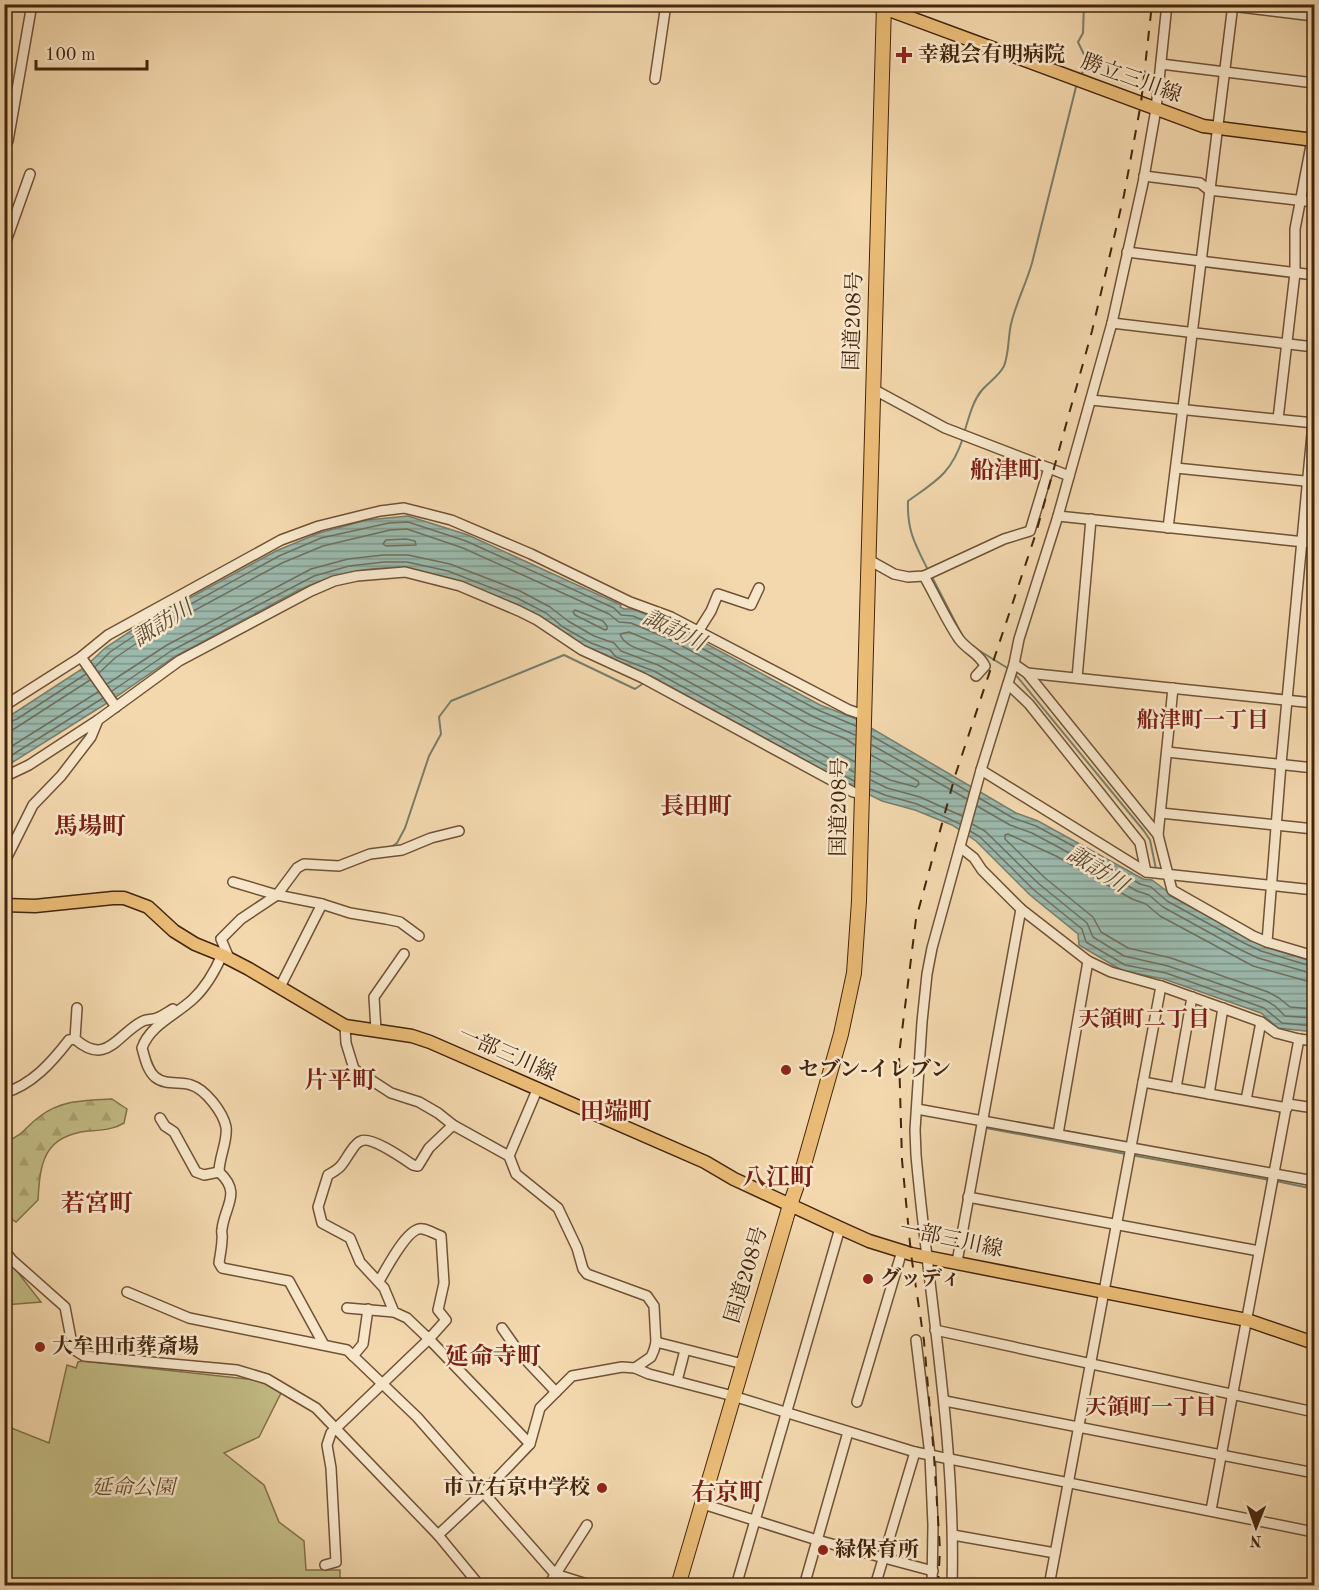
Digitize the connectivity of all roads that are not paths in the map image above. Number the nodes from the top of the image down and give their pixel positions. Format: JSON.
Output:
{"nodes":[{"id":1,"x":32,"y":4,"type":"edge"},
{"id":2,"x":666,"y":4,"type":"edge"},
{"id":3,"x":1167,"y":4,"type":"edge"},
{"id":4,"x":1215,"y":4,"type":"edge"},
{"id":5,"x":880,"y":6,"type":"edge"},
{"id":6,"x":1233,"y":6,"type":"edge"},
{"id":7,"x":1314,"y":16,"type":"edge"},
{"id":8,"x":1161,"y":64,"type":"junction"},
{"id":9,"x":1224,"y":72,"type":"junction"},
{"id":10,"x":655,"y":79,"type":"dead end"},
{"id":11,"x":1314,"y":83,"type":"edge"},
{"id":12,"x":1156,"y":109,"type":"junction"},
{"id":13,"x":1314,"y":114,"type":"edge"},
{"id":14,"x":1218,"y":128,"type":"junction"},
{"id":15,"x":4,"y":140,"type":"edge"},
{"id":16,"x":1313,"y":140,"type":"edge"},
{"id":17,"x":30,"y":174,"type":"dead end"},
{"id":18,"x":1144,"y":176,"type":"junction"},
{"id":19,"x":1209,"y":190,"type":"junction"},
{"id":20,"x":1300,"y":200,"type":"junction"},
{"id":21,"x":1314,"y":202,"type":"edge"},
{"id":22,"x":4,"y":247,"type":"edge"},
{"id":23,"x":1127,"y":252,"type":"junction"},
{"id":24,"x":1202,"y":261,"type":"junction"},
{"id":25,"x":1295,"y":273,"type":"junction"},
{"id":26,"x":1314,"y":275,"type":"edge"},
{"id":27,"x":1112,"y":323,"type":"junction"},
{"id":28,"x":1192,"y":334,"type":"junction"},
{"id":29,"x":1286,"y":344,"type":"junction"},
{"id":30,"x":1314,"y":347,"type":"edge"},
{"id":31,"x":873,"y":389,"type":"junction"},
{"id":32,"x":1091,"y":400,"type":"junction"},
{"id":33,"x":1183,"y":409,"type":"junction"},
{"id":34,"x":1278,"y":419,"type":"junction"},
{"id":35,"x":1313,"y":423,"type":"edge"},
{"id":36,"x":1049,"y":468,"type":"junction"},
{"id":37,"x":1176,"y":468,"type":"junction"},
{"id":38,"x":1069,"y":476,"type":"junction"},
{"id":39,"x":1310,"y":481,"type":"edge"},
{"id":40,"x":1058,"y":516,"type":"junction"},
{"id":41,"x":1091,"y":519,"type":"junction"},
{"id":42,"x":1168,"y":528,"type":"junction"},
{"id":43,"x":1301,"y":541,"type":"junction"},
{"id":44,"x":1314,"y":543,"type":"edge"},
{"id":45,"x":868,"y":560,"type":"junction"},
{"id":46,"x":924,"y":576,"type":"junction"},
{"id":47,"x":759,"y":588,"type":"dead end"},
{"id":48,"x":699,"y":630,"type":"junction"},
{"id":49,"x":81,"y":657,"type":"junction"},
{"id":50,"x":1014,"y":664,"type":"junction"},
{"id":51,"x":1028,"y":673,"type":"junction"},
{"id":52,"x":976,"y":676,"type":"dead end"},
{"id":53,"x":1077,"y":678,"type":"junction"},
{"id":54,"x":1008,"y":684,"type":"junction"},
{"id":55,"x":1173,"y":688,"type":"junction"},
{"id":56,"x":1287,"y":701,"type":"junction"},
{"id":57,"x":1314,"y":703,"type":"edge"},
{"id":58,"x":4,"y":706,"type":"edge"},
{"id":59,"x":116,"y":707,"type":"junction"},
{"id":60,"x":864,"y":719,"type":"junction"},
{"id":61,"x":98,"y":720,"type":"junction"},
{"id":62,"x":1167,"y":752,"type":"junction"},
{"id":63,"x":1281,"y":764,"type":"junction"},
{"id":64,"x":1314,"y":768,"type":"edge"},
{"id":65,"x":981,"y":770,"type":"junction"},
{"id":66,"x":4,"y":777,"type":"edge"},
{"id":67,"x":861,"y":791,"type":"junction"},
{"id":68,"x":1161,"y":813,"type":"junction"},
{"id":69,"x":1276,"y":825,"type":"junction"},
{"id":70,"x":1314,"y":829,"type":"edge"},
{"id":71,"x":459,"y":831,"type":"dead end"},
{"id":72,"x":1158,"y":835,"type":"junction"},
{"id":73,"x":960,"y":847,"type":"junction"},
{"id":74,"x":4,"y":863,"type":"edge"},
{"id":75,"x":1146,"y":872,"type":"junction"},
{"id":76,"x":1168,"y":874,"type":"junction"},
{"id":77,"x":233,"y":882,"type":"dead end"},
{"id":78,"x":1272,"y":885,"type":"junction"},
{"id":79,"x":1314,"y":890,"type":"edge"},
{"id":80,"x":278,"y":895,"type":"junction"},
{"id":81,"x":322,"y":904,"type":"junction"},
{"id":82,"x":4,"y":905,"type":"edge"},
{"id":83,"x":1021,"y":909,"type":"junction"},
{"id":84,"x":419,"y":936,"type":"dead end"},
{"id":85,"x":1267,"y":942,"type":"junction"},
{"id":86,"x":404,"y":954,"type":"dead end"},
{"id":87,"x":1314,"y":956,"type":"edge"},
{"id":88,"x":225,"y":957,"type":"junction"},
{"id":89,"x":1088,"y":961,"type":"junction"},
{"id":90,"x":1161,"y":986,"type":"junction"},
{"id":91,"x":280,"y":987,"type":"junction"},
{"id":92,"x":200,"y":992,"type":"junction"},
{"id":93,"x":1192,"y":997,"type":"junction"},
{"id":94,"x":77,"y":1008,"type":"dead end"},
{"id":95,"x":1223,"y":1008,"type":"junction"},
{"id":96,"x":1261,"y":1022,"type":"junction"},
{"id":97,"x":345,"y":1026,"type":"junction"},
{"id":98,"x":376,"y":1030,"type":"junction"},
{"id":99,"x":1299,"y":1039,"type":"junction"},
{"id":100,"x":75,"y":1040,"type":"junction"},
{"id":101,"x":1314,"y":1041,"type":"edge"},
{"id":102,"x":1143,"y":1082,"type":"junction"},
{"id":103,"x":1176,"y":1088,"type":"junction"},
{"id":104,"x":537,"y":1090,"type":"junction"},
{"id":105,"x":4,"y":1093,"type":"edge"},
{"id":106,"x":1209,"y":1094,"type":"junction"},
{"id":107,"x":1246,"y":1100,"type":"junction"},
{"id":108,"x":1287,"y":1106,"type":"junction"},
{"id":109,"x":1314,"y":1108,"type":"edge"},
{"id":110,"x":916,"y":1109,"type":"junction"},
{"id":111,"x":160,"y":1118,"type":"dead end"},
{"id":112,"x":982,"y":1120,"type":"junction"},
{"id":113,"x":453,"y":1125,"type":"junction"},
{"id":114,"x":1058,"y":1134,"type":"junction"},
{"id":115,"x":1131,"y":1148,"type":"junction"},
{"id":116,"x":509,"y":1156,"type":"junction"},
{"id":117,"x":219,"y":1172,"type":"junction"},
{"id":118,"x":1275,"y":1173,"type":"junction"},
{"id":119,"x":1314,"y":1180,"type":"edge"},
{"id":120,"x":968,"y":1197,"type":"junction"},
{"id":121,"x":790,"y":1205,"type":"junction"},
{"id":122,"x":1116,"y":1224,"type":"junction"},
{"id":123,"x":840,"y":1228,"type":"junction"},
{"id":124,"x":4,"y":1250,"type":"edge"},
{"id":125,"x":902,"y":1251,"type":"junction"},
{"id":126,"x":1259,"y":1251,"type":"junction"},
{"id":127,"x":926,"y":1256,"type":"junction"},
{"id":128,"x":957,"y":1262,"type":"junction"},
{"id":129,"x":379,"y":1281,"type":"junction"},
{"id":130,"x":127,"y":1292,"type":"dead end"},
{"id":131,"x":1103,"y":1292,"type":"junction"},
{"id":132,"x":347,"y":1308,"type":"dead end"},
{"id":133,"x":368,"y":1309,"type":"junction"},
{"id":134,"x":394,"y":1312,"type":"junction"},
{"id":135,"x":1247,"y":1320,"type":"junction"},
{"id":136,"x":502,"y":1328,"type":"dead end"},
{"id":137,"x":935,"y":1330,"type":"junction"},
{"id":138,"x":429,"y":1339,"type":"junction"},
{"id":139,"x":916,"y":1340,"type":"dead end"},
{"id":140,"x":656,"y":1342,"type":"junction"},
{"id":141,"x":1314,"y":1343,"type":"edge"},
{"id":142,"x":324,"y":1346,"type":"junction"},
{"id":143,"x":685,"y":1350,"type":"junction"},
{"id":144,"x":353,"y":1356,"type":"junction"},
{"id":145,"x":1091,"y":1363,"type":"junction"},
{"id":146,"x":743,"y":1364,"type":"junction"},
{"id":147,"x":635,"y":1368,"type":"junction"},
{"id":148,"x":677,"y":1381,"type":"junction"},
{"id":149,"x":381,"y":1384,"type":"junction"},
{"id":150,"x":556,"y":1392,"type":"junction"},
{"id":151,"x":1233,"y":1395,"type":"junction"},
{"id":152,"x":733,"y":1396,"type":"junction"},
{"id":153,"x":945,"y":1401,"type":"junction"},
{"id":154,"x":857,"y":1402,"type":"dead end"},
{"id":155,"x":785,"y":1413,"type":"junction"},
{"id":156,"x":1314,"y":1413,"type":"edge"},
{"id":157,"x":1079,"y":1426,"type":"junction"},
{"id":158,"x":336,"y":1428,"type":"junction"},
{"id":159,"x":848,"y":1432,"type":"junction"},
{"id":160,"x":530,"y":1444,"type":"junction"},
{"id":161,"x":915,"y":1452,"type":"junction"},
{"id":162,"x":930,"y":1455,"type":"junction"},
{"id":163,"x":1221,"y":1456,"type":"junction"},
{"id":164,"x":950,"y":1460,"type":"junction"},
{"id":165,"x":1314,"y":1473,"type":"edge"},
{"id":166,"x":1069,"y":1483,"type":"junction"},
{"id":167,"x":484,"y":1492,"type":"junction"},
{"id":168,"x":703,"y":1504,"type":"junction"},
{"id":169,"x":1211,"y":1510,"type":"junction"},
{"id":170,"x":755,"y":1521,"type":"junction"},
{"id":171,"x":587,"y":1525,"type":"dead end"},
{"id":172,"x":1314,"y":1532,"type":"edge"},
{"id":173,"x":438,"y":1535,"type":"junction"},
{"id":174,"x":953,"y":1535,"type":"junction"},
{"id":175,"x":817,"y":1540,"type":"junction"},
{"id":176,"x":1055,"y":1553,"type":"junction"},
{"id":177,"x":884,"y":1558,"type":"junction"},
{"id":178,"x":325,"y":1564,"type":"dead end"},
{"id":179,"x":933,"y":1572,"type":"junction"},
{"id":180,"x":555,"y":1574,"type":"junction"},
{"id":181,"x":480,"y":1586,"type":"edge"},
{"id":182,"x":548,"y":1586,"type":"edge"},
{"id":183,"x":593,"y":1586,"type":"edge"},
{"id":184,"x":678,"y":1586,"type":"edge"},
{"id":185,"x":736,"y":1586,"type":"edge"},
{"id":186,"x":804,"y":1586,"type":"edge"},
{"id":187,"x":875,"y":1586,"type":"edge"},
{"id":188,"x":932,"y":1586,"type":"edge"},
{"id":189,"x":952,"y":1586,"type":"edge"},
{"id":190,"x":1049,"y":1586,"type":"edge"}],
"edges":[{"from":1,"to":15,"type":"street"},
{"from":2,"to":10,"type":"street"},
{"from":3,"to":8,"type":"street"},
{"from":4,"to":6,"type":"street"},
{"from":5,"to":12,"type":"main road","name":"勝立三川線"},
{"from":5,"to":31,"type":"highway","name":"国道208号"},
{"from":6,"to":7,"type":"street"},
{"from":6,"to":9,"type":"street"},
{"from":8,"to":9,"type":"street"},
{"from":8,"to":12,"type":"street"},
{"from":9,"to":11,"type":"street"},
{"from":9,"to":14,"type":"street"},
{"from":12,"to":14,"type":"main road","name":"勝立三川線"},
{"from":12,"to":18,"type":"street"},
{"from":13,"to":16,"type":"street"},
{"from":14,"to":16,"type":"main road","name":"勝立三川線"},
{"from":14,"to":19,"type":"street"},
{"from":16,"to":20,"type":"street"},
{"from":17,"to":22,"type":"street"},
{"from":18,"to":19,"type":"street"},
{"from":18,"to":23,"type":"street"},
{"from":19,"to":20,"type":"street"},
{"from":19,"to":24,"type":"street"},
{"from":20,"to":21,"type":"street"},
{"from":20,"to":25,"type":"street"},
{"from":23,"to":24,"type":"street"},
{"from":23,"to":27,"type":"street"},
{"from":24,"to":25,"type":"street"},
{"from":24,"to":28,"type":"street"},
{"from":25,"to":26,"type":"street"},
{"from":25,"to":29,"type":"street"},
{"from":27,"to":28,"type":"street"},
{"from":27,"to":32,"type":"street"},
{"from":28,"to":29,"type":"street"},
{"from":28,"to":33,"type":"street"},
{"from":29,"to":30,"type":"street"},
{"from":29,"to":34,"type":"street"},
{"from":31,"to":36,"type":"street"},
{"from":31,"to":45,"type":"highway","name":"国道208号"},
{"from":32,"to":33,"type":"street"},
{"from":32,"to":38,"type":"street"},
{"from":33,"to":34,"type":"street"},
{"from":33,"to":37,"type":"street"},
{"from":34,"to":35,"type":"street"},
{"from":35,"to":39,"type":"street"},
{"from":36,"to":38,"type":"street"},
{"from":36,"to":46,"type":"street"},
{"from":37,"to":39,"type":"street"},
{"from":37,"to":42,"type":"street"},
{"from":38,"to":40,"type":"street"},
{"from":39,"to":43,"type":"street"},
{"from":40,"to":41,"type":"street"},
{"from":40,"to":50,"type":"street"},
{"from":41,"to":42,"type":"street"},
{"from":41,"to":53,"type":"street"},
{"from":42,"to":43,"type":"street"},
{"from":43,"to":44,"type":"street"},
{"from":43,"to":56,"type":"street"},
{"from":45,"to":46,"type":"street"},
{"from":45,"to":60,"type":"highway","name":"国道208号"},
{"from":46,"to":52,"type":"street"},
{"from":47,"to":48,"type":"street"},
{"from":48,"to":49,"type":"street"},
{"from":48,"to":60,"type":"street"},
{"from":49,"to":58,"type":"street"},
{"from":49,"to":59,"type":"street"},
{"from":50,"to":51,"type":"street"},
{"from":50,"to":54,"type":"street"},
{"from":51,"to":53,"type":"street"},
{"from":51,"to":72,"type":"street"},
{"from":53,"to":55,"type":"street"},
{"from":54,"to":65,"type":"street"},
{"from":54,"to":75,"type":"street"},
{"from":55,"to":56,"type":"street"},
{"from":55,"to":62,"type":"street"},
{"from":56,"to":57,"type":"street"},
{"from":56,"to":63,"type":"street"},
{"from":59,"to":61,"type":"street"},
{"from":59,"to":67,"type":"street"},
{"from":60,"to":67,"type":"highway","name":"国道208号"},
{"from":61,"to":66,"type":"street"},
{"from":61,"to":74,"type":"street"},
{"from":62,"to":63,"type":"street"},
{"from":62,"to":68,"type":"street"},
{"from":63,"to":64,"type":"street"},
{"from":63,"to":69,"type":"street"},
{"from":65,"to":73,"type":"street"},
{"from":65,"to":75,"type":"street"},
{"from":67,"to":121,"type":"highway","name":"国道208号"},
{"from":68,"to":69,"type":"street"},
{"from":68,"to":72,"type":"street"},
{"from":69,"to":70,"type":"street"},
{"from":69,"to":78,"type":"street"},
{"from":71,"to":80,"type":"street"},
{"from":72,"to":76,"type":"street"},
{"from":73,"to":83,"type":"street"},
{"from":73,"to":110,"type":"street"},
{"from":75,"to":76,"type":"street"},
{"from":76,"to":78,"type":"street"},
{"from":76,"to":85,"type":"street"},
{"from":77,"to":80,"type":"street"},
{"from":78,"to":79,"type":"street"},
{"from":78,"to":85,"type":"street"},
{"from":80,"to":81,"type":"street"},
{"from":80,"to":88,"type":"street"},
{"from":81,"to":84,"type":"street"},
{"from":81,"to":91,"type":"street"},
{"from":82,"to":88,"type":"main road","name":"一部三川線"},
{"from":83,"to":89,"type":"street"},
{"from":83,"to":112,"type":"street"},
{"from":85,"to":87,"type":"street"},
{"from":86,"to":98,"type":"street"},
{"from":88,"to":91,"type":"main road","name":"一部三川線"},
{"from":88,"to":92,"type":"street"},
{"from":89,"to":90,"type":"street"},
{"from":89,"to":114,"type":"street"},
{"from":90,"to":93,"type":"street"},
{"from":90,"to":102,"type":"street"},
{"from":91,"to":97,"type":"main road","name":"一部三川線"},
{"from":92,"to":100,"type":"street"},
{"from":92,"to":117,"type":"street"},
{"from":93,"to":95,"type":"street"},
{"from":93,"to":103,"type":"street"},
{"from":94,"to":100,"type":"street"},
{"from":95,"to":96,"type":"street"},
{"from":95,"to":106,"type":"street"},
{"from":96,"to":99,"type":"street"},
{"from":96,"to":107,"type":"street"},
{"from":97,"to":98,"type":"main road","name":"一部三川線"},
{"from":97,"to":113,"type":"street"},
{"from":98,"to":104,"type":"main road","name":"一部三川線"},
{"from":99,"to":101,"type":"street"},
{"from":99,"to":108,"type":"street"},
{"from":100,"to":105,"type":"street"},
{"from":102,"to":103,"type":"street"},
{"from":102,"to":115,"type":"street"},
{"from":103,"to":106,"type":"street"},
{"from":104,"to":116,"type":"street"},
{"from":104,"to":121,"type":"main road","name":"一部三川線"},
{"from":106,"to":107,"type":"street"},
{"from":107,"to":108,"type":"street"},
{"from":108,"to":109,"type":"street"},
{"from":108,"to":118,"type":"street"},
{"from":110,"to":112,"type":"street"},
{"from":110,"to":127,"type":"street"},
{"from":111,"to":117,"type":"street"},
{"from":112,"to":114,"type":"street"},
{"from":112,"to":120,"type":"street"},
{"from":113,"to":116,"type":"street"},
{"from":113,"to":129,"type":"street"},
{"from":114,"to":115,"type":"street"},
{"from":115,"to":118,"type":"street"},
{"from":115,"to":122,"type":"street"},
{"from":116,"to":140,"type":"street"},
{"from":117,"to":142,"type":"street"},
{"from":118,"to":119,"type":"street"},
{"from":118,"to":126,"type":"street"},
{"from":120,"to":122,"type":"street"},
{"from":120,"to":128,"type":"street"},
{"from":121,"to":123,"type":"main road","name":"一部三川線"},
{"from":121,"to":146,"type":"highway","name":"国道208号"},
{"from":122,"to":126,"type":"street"},
{"from":122,"to":131,"type":"street"},
{"from":123,"to":125,"type":"main road","name":"一部三川線"},
{"from":123,"to":155,"type":"street"},
{"from":124,"to":158,"type":"street"},
{"from":125,"to":127,"type":"main road","name":"一部三川線"},
{"from":125,"to":154,"type":"street"},
{"from":126,"to":135,"type":"street"},
{"from":127,"to":128,"type":"main road","name":"一部三川線"},
{"from":127,"to":137,"type":"street"},
{"from":128,"to":131,"type":"main road","name":"一部三川線"},
{"from":129,"to":134,"type":"street"},
{"from":129,"to":138,"type":"street"},
{"from":130,"to":142,"type":"street"},
{"from":131,"to":135,"type":"main road","name":"一部三川線"},
{"from":131,"to":145,"type":"street"},
{"from":132,"to":133,"type":"street"},
{"from":133,"to":134,"type":"street"},
{"from":133,"to":144,"type":"street"},
{"from":134,"to":138,"type":"street"},
{"from":135,"to":141,"type":"main road","name":"一部三川線"},
{"from":135,"to":151,"type":"street"},
{"from":136,"to":150,"type":"street"},
{"from":137,"to":145,"type":"street"},
{"from":137,"to":153,"type":"street"},
{"from":138,"to":149,"type":"street"},
{"from":138,"to":160,"type":"street"},
{"from":139,"to":162,"type":"street"},
{"from":140,"to":143,"type":"street"},
{"from":140,"to":147,"type":"street"},
{"from":142,"to":144,"type":"street"},
{"from":143,"to":146,"type":"street"},
{"from":143,"to":148,"type":"street"},
{"from":144,"to":149,"type":"street"},
{"from":145,"to":151,"type":"street"},
{"from":145,"to":157,"type":"street"},
{"from":146,"to":152,"type":"highway","name":"国道208号"},
{"from":147,"to":148,"type":"street"},
{"from":147,"to":150,"type":"street"},
{"from":148,"to":152,"type":"street"},
{"from":149,"to":158,"type":"street"},
{"from":149,"to":167,"type":"street"},
{"from":150,"to":160,"type":"street"},
{"from":151,"to":156,"type":"street"},
{"from":151,"to":163,"type":"street"},
{"from":152,"to":155,"type":"street"},
{"from":152,"to":168,"type":"highway","name":"国道208号"},
{"from":153,"to":157,"type":"street"},
{"from":153,"to":164,"type":"street"},
{"from":155,"to":159,"type":"street"},
{"from":155,"to":170,"type":"street"},
{"from":157,"to":163,"type":"street"},
{"from":157,"to":166,"type":"street"},
{"from":158,"to":173,"type":"street"},
{"from":158,"to":178,"type":"street"},
{"from":159,"to":161,"type":"street"},
{"from":159,"to":175,"type":"street"},
{"from":160,"to":167,"type":"street"},
{"from":161,"to":162,"type":"street"},
{"from":161,"to":177,"type":"street"},
{"from":162,"to":164,"type":"street"},
{"from":162,"to":179,"type":"street"},
{"from":163,"to":165,"type":"street"},
{"from":163,"to":169,"type":"street"},
{"from":164,"to":166,"type":"street"},
{"from":164,"to":174,"type":"street"},
{"from":166,"to":169,"type":"street"},
{"from":166,"to":176,"type":"street"},
{"from":167,"to":173,"type":"street"},
{"from":167,"to":180,"type":"street"},
{"from":168,"to":170,"type":"street"},
{"from":168,"to":184,"type":"highway","name":"国道208号"},
{"from":169,"to":172,"type":"street"},
{"from":170,"to":175,"type":"street"},
{"from":170,"to":185,"type":"street"},
{"from":171,"to":180,"type":"street"},
{"from":173,"to":181,"type":"street"},
{"from":174,"to":176,"type":"street"},
{"from":174,"to":189,"type":"street"},
{"from":175,"to":177,"type":"street"},
{"from":175,"to":186,"type":"street"},
{"from":176,"to":190,"type":"street"},
{"from":177,"to":179,"type":"street"},
{"from":177,"to":187,"type":"street"},
{"from":179,"to":188,"type":"street"},
{"from":180,"to":182,"type":"street"},
{"from":180,"to":183,"type":"street"}]}
